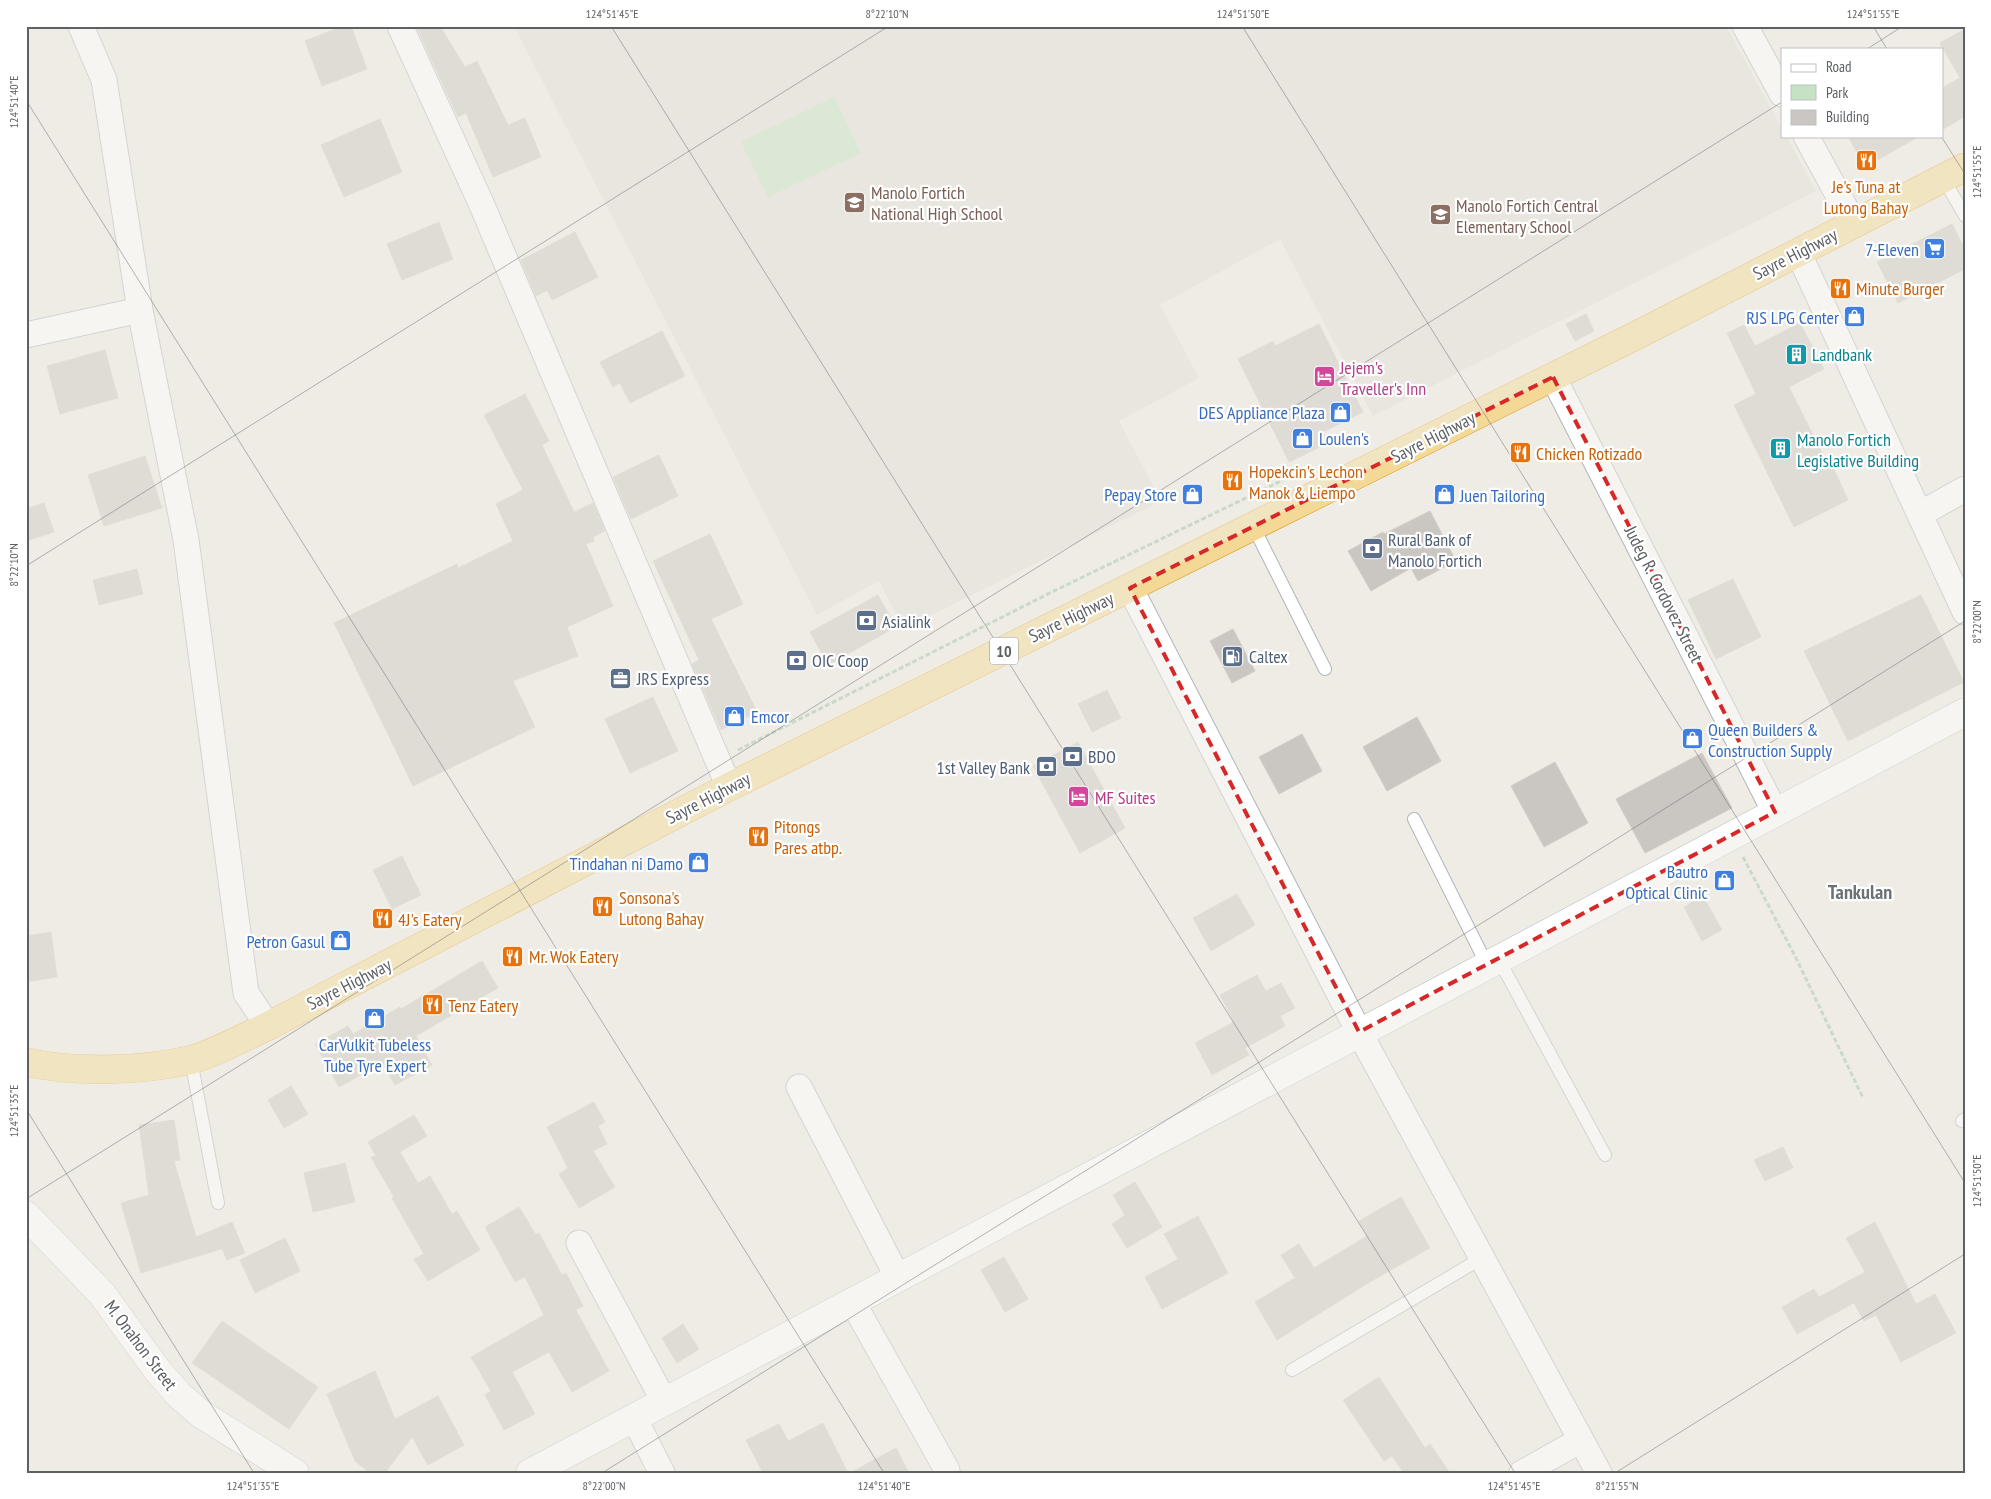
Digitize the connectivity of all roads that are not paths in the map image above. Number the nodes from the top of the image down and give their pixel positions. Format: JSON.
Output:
{"nodes":[{"id":1,"x":81,"y":26,"type":"edge"},
{"id":2,"x":400,"y":26,"type":"edge"},
{"id":3,"x":1745,"y":26,"type":"edge"},
{"id":4,"x":1781,"y":92,"type":"edge"},
{"id":5,"x":1807,"y":138,"type":"edge"},
{"id":6,"x":1954,"y":173,"type":"edge"},
{"id":7,"x":1965,"y":216,"type":"edge"},
{"id":8,"x":1854,"y":224,"type":"junction"},
{"id":9,"x":1798,"y":252,"type":"junction"},
{"id":10,"x":140,"y":310,"type":"junction"},
{"id":11,"x":26,"y":335,"type":"edge"},
{"id":12,"x":1554,"y":377,"type":"junction"},
{"id":13,"x":1965,"y":489,"type":"edge"},
{"id":14,"x":1920,"y":514,"type":"junction"},
{"id":15,"x":1253,"y":526,"type":"junction"},
{"id":16,"x":1130,"y":588,"type":"junction"},
{"id":17,"x":1965,"y":612,"type":"edge"},
{"id":18,"x":1325,"y":669,"type":"dead end"},
{"id":19,"x":1965,"y":712,"type":"edge"},
{"id":20,"x":729,"y":787,"type":"junction"},
{"id":21,"x":1775,"y":812,"type":"junction"},
{"id":22,"x":1414,"y":819,"type":"dead end"},
{"id":23,"x":1492,"y":962,"type":"junction"},
{"id":24,"x":268,"y":1026,"type":"junction"},
{"id":25,"x":1359,"y":1032,"type":"junction"},
{"id":26,"x":191,"y":1060,"type":"junction"},
{"id":27,"x":26,"y":1062,"type":"edge"},
{"id":28,"x":799,"y":1087,"type":"dead end"},
{"id":29,"x":1605,"y":1155,"type":"dead end"},
{"id":30,"x":218,"y":1203,"type":"dead end"},
{"id":31,"x":26,"y":1215,"type":"edge"},
{"id":32,"x":579,"y":1243,"type":"dead end"},
{"id":33,"x":1482,"y":1258,"type":"junction"},
{"id":34,"x":897,"y":1276,"type":"junction"},
{"id":35,"x":852,"y":1300,"type":"junction"},
{"id":36,"x":1292,"y":1370,"type":"dead end"},
{"id":37,"x":664,"y":1401,"type":"junction"},
{"id":38,"x":634,"y":1418,"type":"junction"},
{"id":39,"x":1581,"y":1440,"type":"junction"},
{"id":40,"x":947,"y":1470,"type":"dead end"},
{"id":41,"x":295,"y":1473,"type":"edge"},
{"id":42,"x":530,"y":1473,"type":"edge"},
{"id":43,"x":662,"y":1473,"type":"edge"},
{"id":44,"x":1522,"y":1473,"type":"edge"},
{"id":45,"x":1599,"y":1473,"type":"edge"}],
"edges":[{"from":1,"to":10,"type":"street"},
{"from":2,"to":20,"type":"street"},
{"from":3,"to":4,"type":"street"},
{"from":5,"to":8,"type":"street"},
{"from":6,"to":7,"type":"lane"},
{"from":6,"to":8,"type":"highway","name":"Sayre Highway","number":"10"},
{"from":8,"to":9,"type":"highway","name":"Sayre Highway","number":"10"},
{"from":9,"to":12,"type":"highway","name":"Sayre Highway","number":"10"},
{"from":9,"to":14,"type":"street"},
{"from":10,"to":11,"type":"street"},
{"from":10,"to":24,"type":"street"},
{"from":12,"to":15,"type":"highway","name":"Sayre Highway","number":"10"},
{"from":12,"to":21,"type":"street","name":"Judeg R. Cordovez Street"},
{"from":13,"to":14,"type":"street"},
{"from":14,"to":17,"type":"street"},
{"from":15,"to":16,"type":"highway","name":"Sayre Highway","number":"10"},
{"from":15,"to":18,"type":"lane"},
{"from":16,"to":20,"type":"highway","name":"Sayre Highway","number":"10"},
{"from":16,"to":25,"type":"street"},
{"from":19,"to":21,"type":"street"},
{"from":20,"to":24,"type":"highway","name":"Sayre Highway","number":"10"},
{"from":21,"to":23,"type":"street"},
{"from":22,"to":23,"type":"lane"},
{"from":23,"to":25,"type":"street"},
{"from":23,"to":29,"type":"lane"},
{"from":24,"to":26,"type":"highway","name":"Sayre Highway","number":"10"},
{"from":25,"to":33,"type":"street"},
{"from":25,"to":34,"type":"street"},
{"from":26,"to":27,"type":"highway","name":"Sayre Highway","number":"10"},
{"from":26,"to":30,"type":"lane"},
{"from":28,"to":34,"type":"street"},
{"from":31,"to":41,"type":"street","name":"M. Onahon Street"},
{"from":32,"to":37,"type":"street"},
{"from":33,"to":36,"type":"lane"},
{"from":33,"to":39,"type":"street"},
{"from":34,"to":35,"type":"street"},
{"from":35,"to":37,"type":"street"},
{"from":35,"to":40,"type":"street"},
{"from":37,"to":38,"type":"street"},
{"from":38,"to":42,"type":"street"},
{"from":38,"to":43,"type":"street"},
{"from":39,"to":44,"type":"street"},
{"from":39,"to":45,"type":"street"}]}
